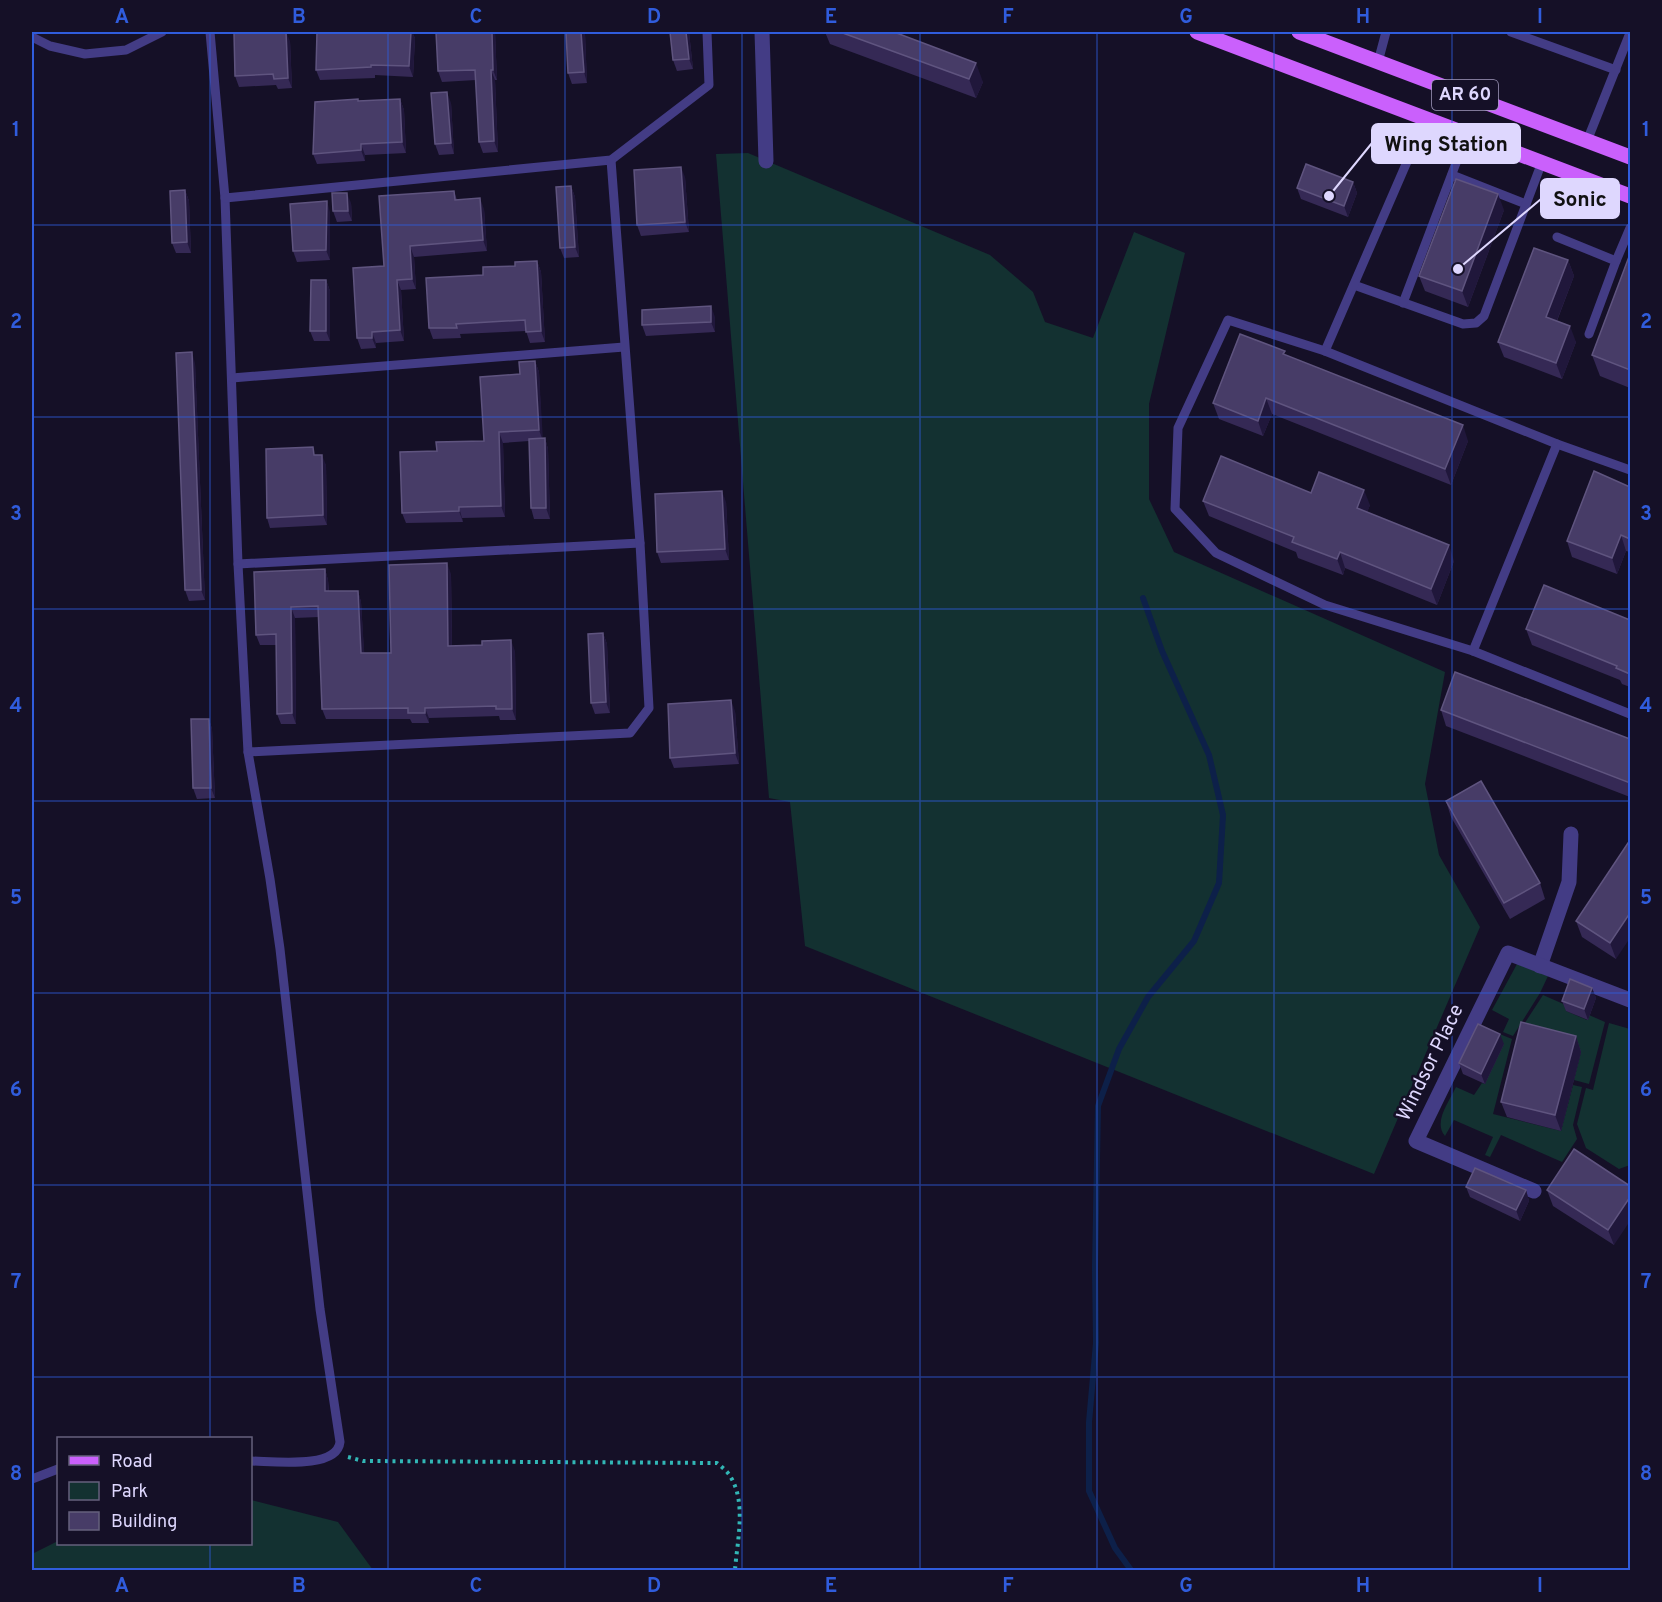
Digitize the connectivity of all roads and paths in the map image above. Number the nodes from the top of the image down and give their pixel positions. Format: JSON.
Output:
{"nodes":[{"id":1,"x":162,"y":32,"type":"edge"},
{"id":2,"x":210,"y":32,"type":"edge"},
{"id":3,"x":707,"y":32,"type":"edge"},
{"id":4,"x":762,"y":32,"type":"edge"},
{"id":5,"x":1197,"y":32,"type":"edge"},
{"id":6,"x":1299,"y":32,"type":"edge"},
{"id":7,"x":1386,"y":32,"type":"edge"},
{"id":8,"x":1511,"y":32,"type":"edge"},
{"id":9,"x":1630,"y":33,"type":"edge"},
{"id":10,"x":32,"y":37,"type":"edge"},
{"id":11,"x":1378,"y":62,"type":"junction"},
{"id":12,"x":1616,"y":70,"type":"junction"},
{"id":13,"x":1426,"y":118,"type":"junction"},
{"id":14,"x":1467,"y":134,"type":"junction"},
{"id":15,"x":1587,"y":141,"type":"junction"},
{"id":16,"x":1630,"y":157,"type":"edge"},
{"id":17,"x":611,"y":160,"type":"junction"},
{"id":18,"x":766,"y":161,"type":"dead end"},
{"id":19,"x":1542,"y":162,"type":"junction"},
{"id":20,"x":1452,"y":175,"type":"junction"},
{"id":21,"x":1630,"y":196,"type":"edge"},
{"id":22,"x":225,"y":198,"type":"junction"},
{"id":23,"x":1526,"y":204,"type":"junction"},
{"id":24,"x":1630,"y":228,"type":"edge"},
{"id":25,"x":1557,"y":237,"type":"dead end"},
{"id":26,"x":1616,"y":261,"type":"junction"},
{"id":27,"x":1354,"y":285,"type":"junction"},
{"id":28,"x":1403,"y":303,"type":"junction"},
{"id":29,"x":1589,"y":334,"type":"dead end"},
{"id":30,"x":624,"y":347,"type":"junction"},
{"id":31,"x":1325,"y":351,"type":"junction"},
{"id":32,"x":232,"y":378,"type":"junction"},
{"id":33,"x":1557,"y":444,"type":"junction"},
{"id":34,"x":1630,"y":470,"type":"edge"},
{"id":35,"x":640,"y":543,"type":"junction"},
{"id":36,"x":238,"y":564,"type":"junction"},
{"id":37,"x":1473,"y":651,"type":"junction"},
{"id":38,"x":1630,"y":714,"type":"edge"},
{"id":39,"x":248,"y":752,"type":"junction"},
{"id":40,"x":1571,"y":834,"type":"dead end"},
{"id":41,"x":1540,"y":966,"type":"junction"},
{"id":42,"x":1630,"y":1000,"type":"edge"},
{"id":43,"x":1534,"y":1191,"type":"dead end"},
{"id":44,"x":335,"y":1453,"type":"junction"},
{"id":45,"x":252,"y":1461,"type":"edge"},
{"id":46,"x":57,"y":1469,"type":"edge"},
{"id":47,"x":32,"y":1479,"type":"edge"},
{"id":48,"x":735,"y":1570,"type":"edge"}],
"edges":[{"from":1,"to":10,"type":"lane"},
{"from":2,"to":22,"type":"lane"},
{"from":3,"to":17,"type":"lane"},
{"from":4,"to":18,"type":"street"},
{"from":5,"to":13,"type":"main road","number":"AR 60"},
{"from":6,"to":11,"type":"main road","number":"AR 60"},
{"from":7,"to":11,"type":"lane"},
{"from":8,"to":12,"type":"lane"},
{"from":9,"to":12,"type":"lane"},
{"from":11,"to":15,"type":"main road","number":"AR 60"},
{"from":12,"to":15,"type":"lane"},
{"from":13,"to":14,"type":"main road","number":"AR 60"},
{"from":13,"to":27,"type":"lane"},
{"from":14,"to":19,"type":"main road","number":"AR 60"},
{"from":14,"to":20,"type":"lane"},
{"from":15,"to":16,"type":"main road","number":"AR 60"},
{"from":17,"to":22,"type":"lane"},
{"from":17,"to":30,"type":"lane"},
{"from":19,"to":21,"type":"main road","number":"AR 60"},
{"from":19,"to":23,"type":"lane"},
{"from":20,"to":23,"type":"lane"},
{"from":20,"to":28,"type":"lane"},
{"from":22,"to":32,"type":"lane"},
{"from":23,"to":28,"type":"lane"},
{"from":24,"to":26,"type":"lane"},
{"from":25,"to":26,"type":"lane"},
{"from":26,"to":29,"type":"lane"},
{"from":27,"to":28,"type":"lane"},
{"from":27,"to":31,"type":"lane"},
{"from":30,"to":32,"type":"lane"},
{"from":30,"to":35,"type":"lane"},
{"from":31,"to":33,"type":"lane"},
{"from":31,"to":37,"type":"lane"},
{"from":32,"to":36,"type":"lane"},
{"from":33,"to":34,"type":"lane"},
{"from":33,"to":37,"type":"lane"},
{"from":35,"to":36,"type":"lane"},
{"from":35,"to":39,"type":"lane"},
{"from":36,"to":39,"type":"lane"},
{"from":37,"to":38,"type":"lane"},
{"from":39,"to":44,"type":"lane"},
{"from":40,"to":41,"type":"street"},
{"from":41,"to":42,"type":"street"},
{"from":41,"to":43,"type":"street","name":"Windsor Place"},
{"from":44,"to":45,"type":"lane"},
{"from":44,"to":48,"type":"path"},
{"from":46,"to":47,"type":"lane"}]}
